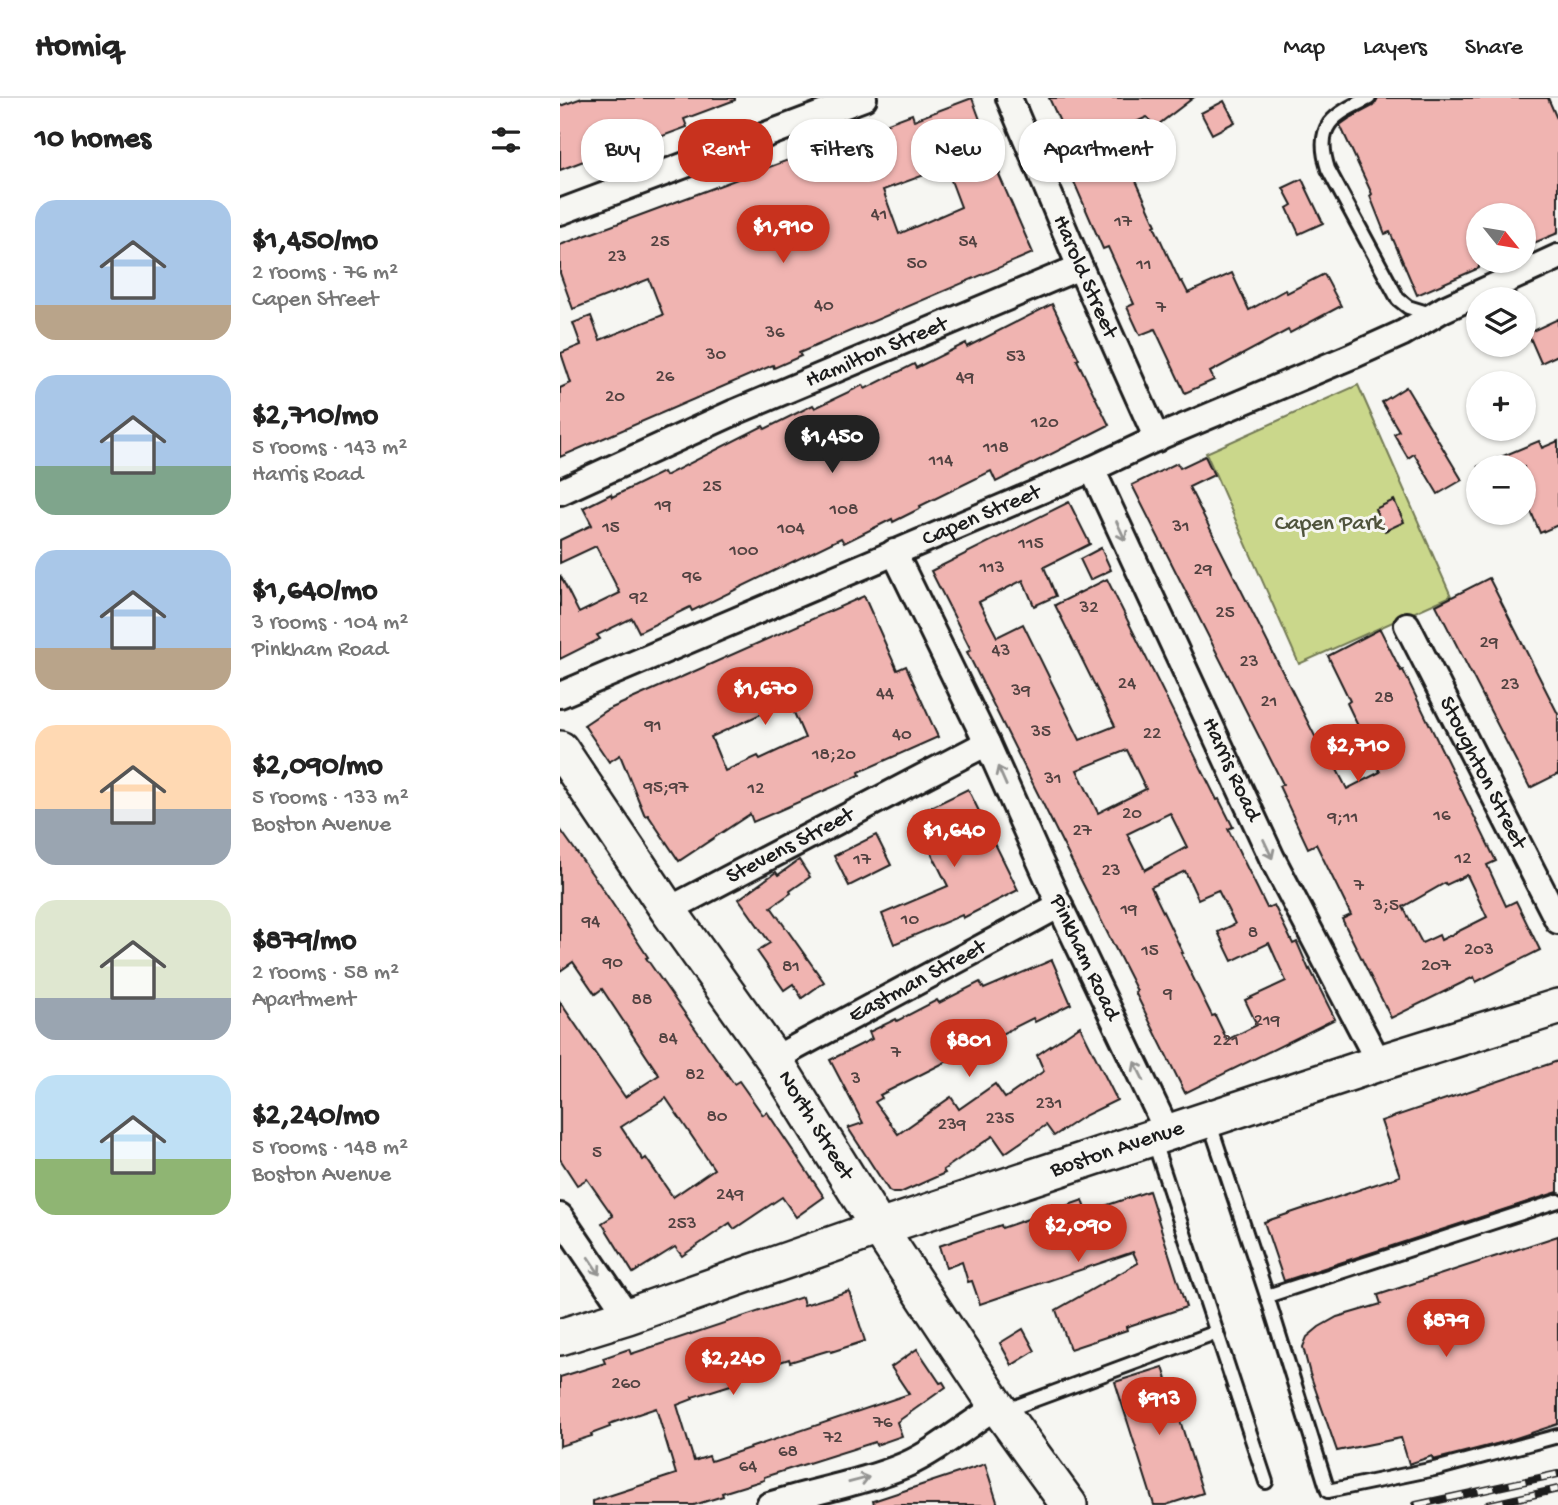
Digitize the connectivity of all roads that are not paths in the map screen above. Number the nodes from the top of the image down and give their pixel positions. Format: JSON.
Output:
{"nodes":[{"id":1,"x":864,"y":98,"type":"edge"},
{"id":2,"x":1369,"y":98,"type":"edge"},
{"id":3,"x":1012,"y":106,"type":"edge"},
{"id":4,"x":560,"y":212,"type":"edge"},
{"id":5,"x":1558,"y":257,"type":"edge"},
{"id":6,"x":1080,"y":267,"type":"junction"},
{"id":7,"x":1434,"y":315,"type":"junction"},
{"id":8,"x":1157,"y":439,"type":"junction"},
{"id":9,"x":1092,"y":469,"type":"junction"},
{"id":10,"x":560,"y":492,"type":"edge"},
{"id":11,"x":894,"y":552,"type":"junction"},
{"id":12,"x":1408,"y":625,"type":"dead end"},
{"id":13,"x":560,"y":695,"type":"edge"},
{"id":14,"x":987,"y":743,"type":"junction"},
{"id":15,"x":560,"y":749,"type":"edge"},
{"id":16,"x":1060,"y":905,"type":"junction"},
{"id":17,"x":668,"y":910,"type":"junction"},
{"id":18,"x":1558,"y":921,"type":"edge"},
{"id":19,"x":1558,"y":1007,"type":"edge"},
{"id":20,"x":774,"y":1059,"type":"junction"},
{"id":21,"x":1379,"y":1063,"type":"junction"},
{"id":22,"x":1209,"y":1120,"type":"junction"},
{"id":23,"x":1161,"y":1136,"type":"junction"},
{"id":24,"x":1558,"y":1200,"type":"edge"},
{"id":25,"x":560,"y":1216,"type":"edge"},
{"id":26,"x":879,"y":1228,"type":"junction"},
{"id":27,"x":1267,"y":1296,"type":"junction"},
{"id":28,"x":628,"y":1316,"type":"junction"},
{"id":29,"x":1217,"y":1332,"type":"junction"},
{"id":30,"x":560,"y":1337,"type":"edge"},
{"id":31,"x":999,"y":1409,"type":"junction"},
{"id":32,"x":1558,"y":1436,"type":"edge"},
{"id":33,"x":1266,"y":1482,"type":"dead end"},
{"id":34,"x":769,"y":1505,"type":"edge"},
{"id":35,"x":1069,"y":1505,"type":"edge"}],
"edges":[{"from":1,"to":4,"type":"street"},
{"from":2,"to":7,"type":"lane"},
{"from":3,"to":6,"type":"street","name":"Harold Street"},
{"from":5,"to":7,"type":"street","name":"Capen Street"},
{"from":6,"to":8,"type":"street","name":"Harold Street"},
{"from":6,"to":10,"type":"street","name":"Hamilton Street"},
{"from":7,"to":8,"type":"street","name":"Capen Street"},
{"from":8,"to":9,"type":"street","name":"Capen Street"},
{"from":9,"to":11,"type":"street","name":"Capen Street"},
{"from":9,"to":21,"type":"street","name":"Harris Road","one_way":true},
{"from":11,"to":13,"type":"street","name":"Capen Street"},
{"from":11,"to":14,"type":"street","name":"Pinkham Road"},
{"from":12,"to":18,"type":"street","name":"Stoughton Street"},
{"from":16,"to":14,"type":"street","name":"Pinkham Road","one_way":true},
{"from":14,"to":17,"type":"street","name":"Stevens Street"},
{"from":15,"to":17,"type":"main road","name":"North Street"},
{"from":16,"to":20,"type":"street","name":"Eastman Street"},
{"from":23,"to":16,"type":"street","name":"Pinkham Road","one_way":true},
{"from":17,"to":20,"type":"main road","name":"North Street"},
{"from":19,"to":21,"type":"main road","name":"Boston Avenue"},
{"from":20,"to":26,"type":"main road","name":"North Street"},
{"from":21,"to":22,"type":"main road","name":"Boston Avenue"},
{"from":22,"to":23,"type":"main road","name":"Boston Avenue"},
{"from":22,"to":27,"type":"lane"},
{"from":23,"to":26,"type":"main road","name":"Boston Avenue"},
{"from":23,"to":29,"type":"lane"},
{"from":24,"to":27,"type":"lane"},
{"from":25,"to":28,"type":"street","one_way":true},
{"from":26,"to":28,"type":"main road","name":"Boston Avenue"},
{"from":26,"to":31,"type":"main road","name":"North Street"},
{"from":27,"to":32,"type":"lane"},
{"from":28,"to":30,"type":"main road","name":"Boston Avenue"},
{"from":29,"to":31,"type":"lane"},
{"from":29,"to":33,"type":"lane"},
{"from":34,"to":31,"type":"street","one_way":true},
{"from":31,"to":35,"type":"main road","name":"North Street"}]}
